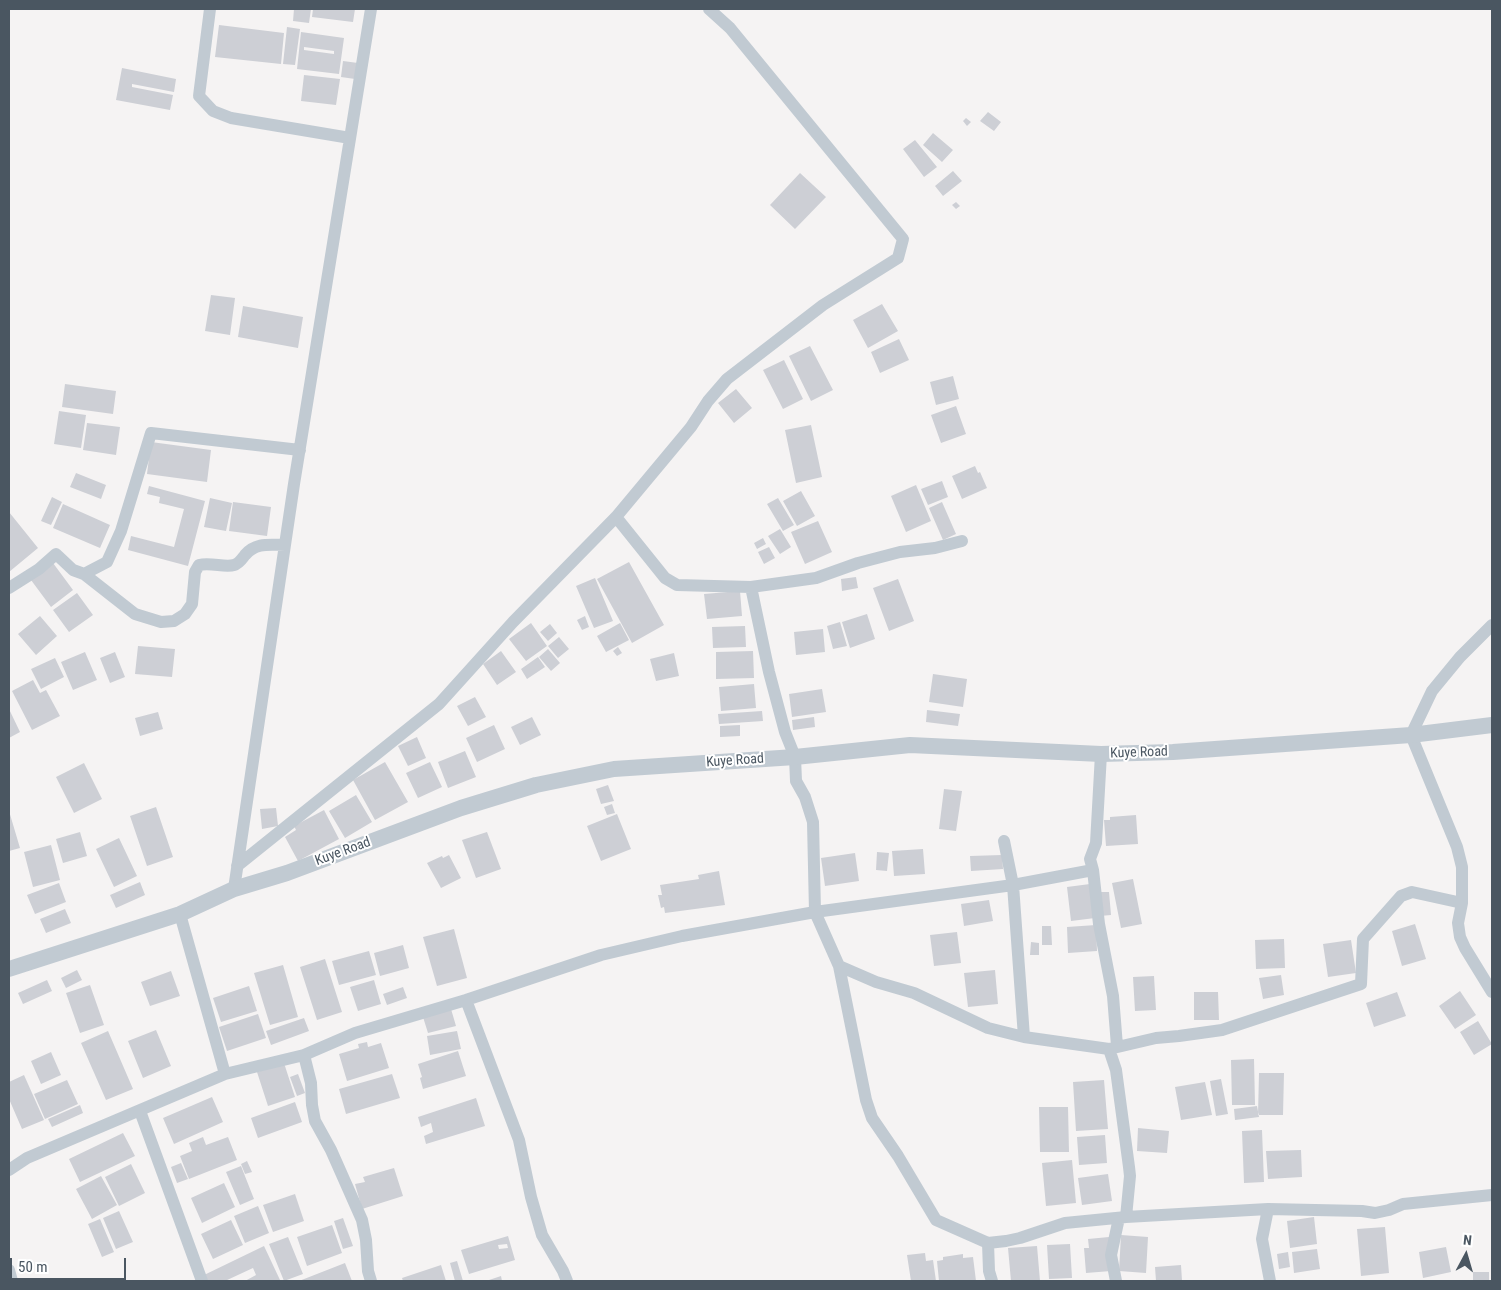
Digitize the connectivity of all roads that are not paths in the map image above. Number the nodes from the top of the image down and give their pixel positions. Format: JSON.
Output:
{"nodes":[{"id":1,"x":210,"y":9,"type":"edge"},
{"id":2,"x":371,"y":9,"type":"edge"},
{"id":3,"x":709,"y":9,"type":"edge"},
{"id":4,"x":350,"y":138,"type":"junction"},
{"id":5,"x":300,"y":450,"type":"junction"},
{"id":6,"x":616,"y":517,"type":"junction"},
{"id":7,"x":962,"y":541,"type":"dead end"},
{"id":8,"x":285,"y":546,"type":"junction"},
{"id":9,"x":84,"y":574,"type":"junction"},
{"id":10,"x":9,"y":588,"type":"edge"},
{"id":11,"x":751,"y":588,"type":"junction"},
{"id":12,"x":1492,"y":625,"type":"edge"},
{"id":13,"x":1492,"y":725,"type":"edge"},
{"id":14,"x":1411,"y":735,"type":"junction"},
{"id":15,"x":1101,"y":754,"type":"junction"},
{"id":16,"x":794,"y":757,"type":"junction"},
{"id":17,"x":1004,"y":840,"type":"dead end"},
{"id":18,"x":237,"y":866,"type":"junction"},
{"id":19,"x":1093,"y":870,"type":"junction"},
{"id":20,"x":1013,"y":885,"type":"junction"},
{"id":21,"x":234,"y":889,"type":"junction"},
{"id":22,"x":1462,"y":903,"type":"junction"},
{"id":23,"x":815,"y":912,"type":"junction"},
{"id":24,"x":180,"y":914,"type":"junction"},
{"id":25,"x":839,"y":966,"type":"junction"},
{"id":26,"x":9,"y":969,"type":"edge"},
{"id":27,"x":1492,"y":992,"type":"edge"},
{"id":28,"x":466,"y":1000,"type":"junction"},
{"id":29,"x":1024,"y":1037,"type":"junction"},
{"id":30,"x":1113,"y":1048,"type":"junction"},
{"id":31,"x":304,"y":1055,"type":"junction"},
{"id":32,"x":225,"y":1074,"type":"junction"},
{"id":33,"x":140,"y":1111,"type":"junction"},
{"id":34,"x":9,"y":1170,"type":"edge"},
{"id":35,"x":1492,"y":1196,"type":"edge"},
{"id":36,"x":1268,"y":1209,"type":"junction"},
{"id":37,"x":1122,"y":1218,"type":"junction"},
{"id":38,"x":988,"y":1243,"type":"junction"},
{"id":39,"x":9,"y":1270,"type":"edge"},
{"id":40,"x":12,"y":1281,"type":"edge"},
{"id":41,"x":202,"y":1281,"type":"edge"},
{"id":42,"x":371,"y":1281,"type":"edge"},
{"id":43,"x":567,"y":1281,"type":"edge"},
{"id":44,"x":992,"y":1281,"type":"edge"},
{"id":45,"x":1116,"y":1281,"type":"edge"},
{"id":46,"x":1270,"y":1281,"type":"edge"}],
"edges":[{"from":1,"to":4,"type":"street"},
{"from":2,"to":4,"type":"street"},
{"from":3,"to":6,"type":"street"},
{"from":4,"to":5,"type":"street"},
{"from":5,"to":8,"type":"street"},
{"from":5,"to":9,"type":"street"},
{"from":6,"to":11,"type":"street"},
{"from":6,"to":18,"type":"street"},
{"from":7,"to":11,"type":"street"},
{"from":8,"to":9,"type":"street"},
{"from":8,"to":18,"type":"street"},
{"from":9,"to":10,"type":"street"},
{"from":11,"to":16,"type":"street"},
{"from":12,"to":14,"type":"street"},
{"from":13,"to":14,"type":"street","name":"Kuye Road"},
{"from":14,"to":15,"type":"street","name":"Kuye Road"},
{"from":14,"to":22,"type":"street"},
{"from":15,"to":16,"type":"street","name":"Kuye Road"},
{"from":15,"to":19,"type":"street"},
{"from":16,"to":21,"type":"street","name":"Kuye Road"},
{"from":16,"to":23,"type":"street"},
{"from":17,"to":20,"type":"street"},
{"from":18,"to":21,"type":"street"},
{"from":19,"to":20,"type":"street"},
{"from":19,"to":30,"type":"street"},
{"from":20,"to":23,"type":"street"},
{"from":20,"to":29,"type":"street"},
{"from":21,"to":24,"type":"street","name":"Kuye Road"},
{"from":22,"to":27,"type":"street"},
{"from":22,"to":30,"type":"street"},
{"from":23,"to":25,"type":"street"},
{"from":23,"to":28,"type":"street"},
{"from":24,"to":26,"type":"street","name":"Kuye Road"},
{"from":24,"to":32,"type":"street"},
{"from":25,"to":29,"type":"street"},
{"from":25,"to":38,"type":"street"},
{"from":28,"to":31,"type":"street"},
{"from":28,"to":43,"type":"street"},
{"from":29,"to":30,"type":"street"},
{"from":30,"to":37,"type":"street"},
{"from":31,"to":32,"type":"street"},
{"from":31,"to":42,"type":"street"},
{"from":32,"to":33,"type":"street"},
{"from":33,"to":34,"type":"street"},
{"from":33,"to":41,"type":"street"},
{"from":35,"to":36,"type":"street"},
{"from":36,"to":37,"type":"street"},
{"from":36,"to":46,"type":"street"},
{"from":37,"to":38,"type":"street"},
{"from":37,"to":45,"type":"street"},
{"from":38,"to":44,"type":"street"},
{"from":39,"to":40,"type":"street"}]}
